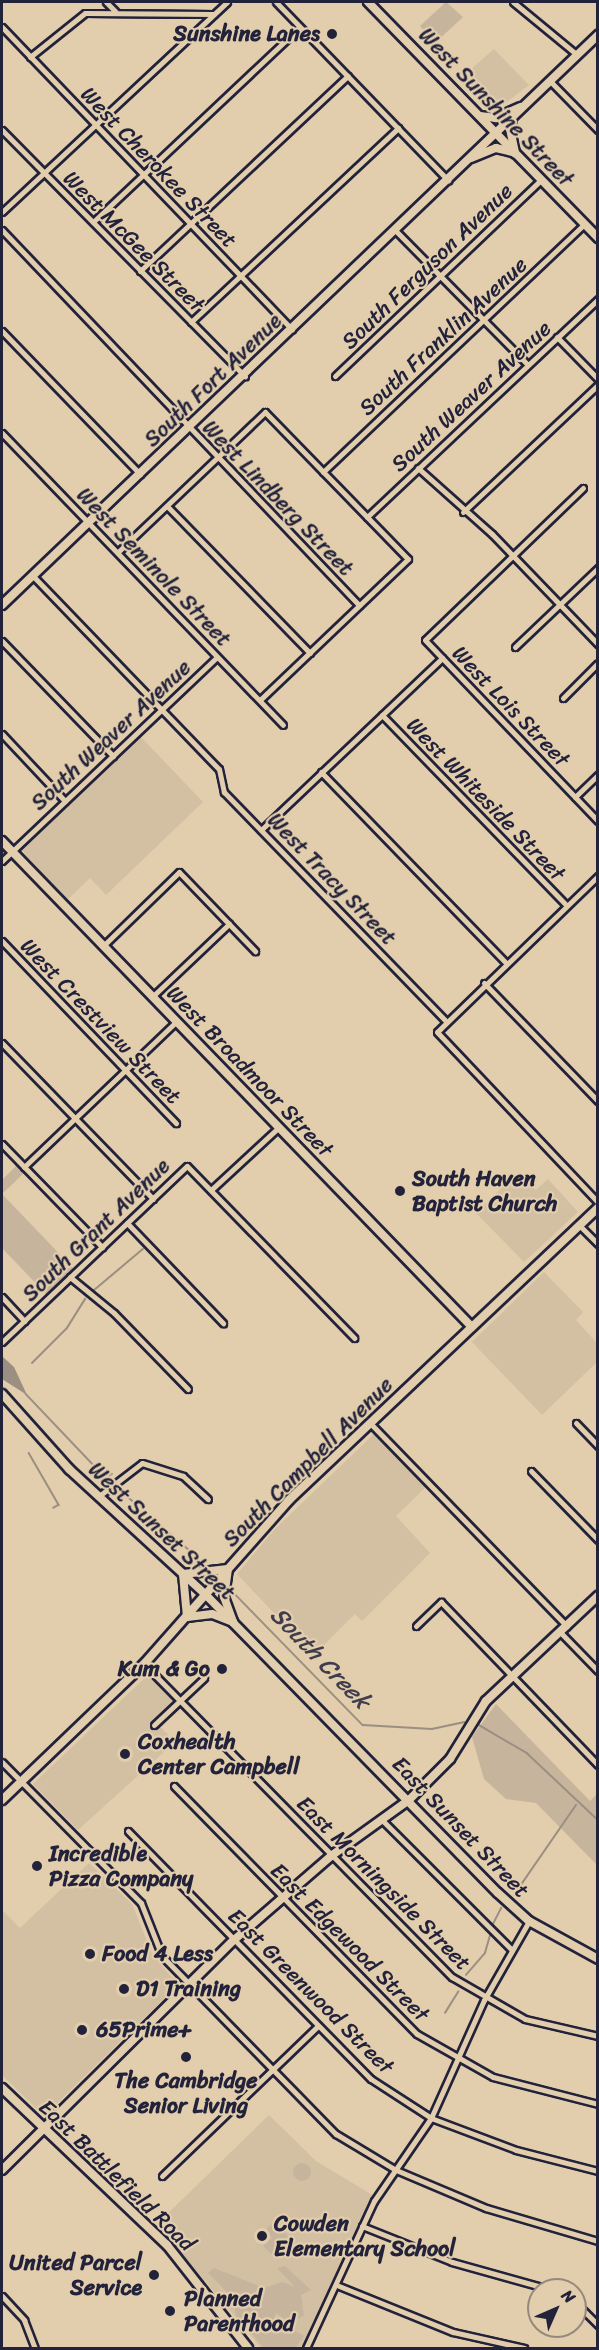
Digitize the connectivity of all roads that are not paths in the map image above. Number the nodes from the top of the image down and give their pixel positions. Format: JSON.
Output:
{"nodes":[{"id":1,"x":106,"y":2,"type":"edge"},
{"id":2,"x":227,"y":2,"type":"edge"},
{"id":3,"x":276,"y":2,"type":"edge"},
{"id":4,"x":368,"y":2,"type":"edge"},
{"id":5,"x":513,"y":2,"type":"edge"},
{"id":6,"x":115,"y":11,"type":"junction"},
{"id":7,"x":214,"y":14,"type":"junction"},
{"id":8,"x":2,"y":27,"type":"edge"},
{"id":9,"x":300,"y":27,"type":"junction"},
{"id":10,"x":597,"y":34,"type":"edge"},
{"id":11,"x":576,"y":54,"type":"junction"},
{"id":12,"x":30,"y":57,"type":"junction"},
{"id":13,"x":348,"y":76,"type":"junction"},
{"id":14,"x":549,"y":80,"type":"junction"},
{"id":15,"x":521,"y":107,"type":"junction"},
{"id":16,"x":472,"y":110,"type":"junction"},
{"id":17,"x":513,"y":114,"type":"junction"},
{"id":18,"x":95,"y":125,"type":"junction"},
{"id":19,"x":398,"y":128,"type":"junction"},
{"id":20,"x":2,"y":130,"type":"edge"},
{"id":21,"x":597,"y":130,"type":"edge"},
{"id":22,"x":495,"y":133,"type":"junction"},
{"id":23,"x":515,"y":153,"type":"junction"},
{"id":24,"x":471,"y":158,"type":"junction"},
{"id":25,"x":43,"y":174,"type":"junction"},
{"id":26,"x":144,"y":174,"type":"junction"},
{"id":27,"x":448,"y":180,"type":"junction"},
{"id":28,"x":541,"y":180,"type":"junction"},
{"id":29,"x":2,"y":212,"type":"edge"},
{"id":30,"x":93,"y":222,"type":"junction"},
{"id":31,"x":191,"y":224,"type":"junction"},
{"id":32,"x":584,"y":224,"type":"junction"},
{"id":33,"x":2,"y":230,"type":"edge"},
{"id":34,"x":396,"y":230,"type":"junction"},
{"id":35,"x":597,"y":238,"type":"edge"},
{"id":36,"x":140,"y":271,"type":"junction"},
{"id":37,"x":241,"y":275,"type":"junction"},
{"id":38,"x":441,"y":277,"type":"junction"},
{"id":39,"x":597,"y":299,"type":"edge"},
{"id":40,"x":485,"y":320,"type":"junction"},
{"id":41,"x":191,"y":322,"type":"junction"},
{"id":42,"x":292,"y":329,"type":"junction"},
{"id":43,"x":2,"y":331,"type":"edge"},
{"id":44,"x":557,"y":338,"type":"junction"},
{"id":45,"x":527,"y":364,"type":"junction"},
{"id":46,"x":245,"y":376,"type":"junction"},
{"id":47,"x":335,"y":376,"type":"dead end"},
{"id":48,"x":597,"y":379,"type":"edge"},
{"id":49,"x":597,"y":385,"type":"edge"},
{"id":50,"x":188,"y":430,"type":"junction"},
{"id":51,"x":2,"y":433,"type":"edge"},
{"id":52,"x":216,"y":458,"type":"junction"},
{"id":53,"x":418,"y":468,"type":"junction"},
{"id":54,"x":324,"y":472,"type":"junction"},
{"id":55,"x":141,"y":475,"type":"junction"},
{"id":56,"x":583,"y":488,"type":"dead end"},
{"id":57,"x":167,"y":506,"type":"junction"},
{"id":58,"x":463,"y":512,"type":"junction"},
{"id":59,"x":367,"y":517,"type":"junction"},
{"id":60,"x":89,"y":523,"type":"junction"},
{"id":61,"x":118,"y":552,"type":"junction"},
{"id":62,"x":512,"y":556,"type":"junction"},
{"id":63,"x":597,"y":568,"type":"edge"},
{"id":64,"x":33,"y":576,"type":"junction"},
{"id":65,"x":559,"y":604,"type":"junction"},
{"id":66,"x":2,"y":605,"type":"edge"},
{"id":67,"x":359,"y":605,"type":"junction"},
{"id":68,"x":2,"y":640,"type":"edge"},
{"id":69,"x":597,"y":644,"type":"edge"},
{"id":70,"x":515,"y":647,"type":"dead end"},
{"id":71,"x":310,"y":653,"type":"junction"},
{"id":72,"x":217,"y":657,"type":"junction"},
{"id":73,"x":442,"y":658,"type":"junction"},
{"id":74,"x":597,"y":663,"type":"edge"},
{"id":75,"x":563,"y":698,"type":"dead end"},
{"id":76,"x":260,"y":700,"type":"junction"},
{"id":77,"x":162,"y":710,"type":"junction"},
{"id":78,"x":382,"y":715,"type":"junction"},
{"id":79,"x":283,"y":725,"type":"dead end"},
{"id":80,"x":2,"y":734,"type":"edge"},
{"id":81,"x":113,"y":756,"type":"junction"},
{"id":82,"x":321,"y":772,"type":"junction"},
{"id":83,"x":597,"y":776,"type":"edge"},
{"id":84,"x":575,"y":797,"type":"junction"},
{"id":85,"x":66,"y":801,"type":"junction"},
{"id":86,"x":597,"y":821,"type":"edge"},
{"id":87,"x":261,"y":830,"type":"junction"},
{"id":88,"x":2,"y":841,"type":"edge"},
{"id":89,"x":12,"y":851,"type":"junction"},
{"id":90,"x":2,"y":861,"type":"edge"},
{"id":91,"x":597,"y":876,"type":"edge"},
{"id":92,"x":566,"y":905,"type":"junction"},
{"id":93,"x":229,"y":924,"type":"junction"},
{"id":94,"x":2,"y":941,"type":"edge"},
{"id":95,"x":103,"y":946,"type":"junction"},
{"id":96,"x":255,"y":951,"type":"dead end"},
{"id":97,"x":506,"y":963,"type":"junction"},
{"id":98,"x":484,"y":983,"type":"junction"},
{"id":99,"x":153,"y":996,"type":"junction"},
{"id":100,"x":445,"y":1020,"type":"junction"},
{"id":101,"x":177,"y":1021,"type":"junction"},
{"id":102,"x":2,"y":1043,"type":"edge"},
{"id":103,"x":126,"y":1070,"type":"junction"},
{"id":104,"x":597,"y":1101,"type":"edge"},
{"id":105,"x":75,"y":1118,"type":"junction"},
{"id":106,"x":176,"y":1123,"type":"dead end"},
{"id":107,"x":279,"y":1127,"type":"junction"},
{"id":108,"x":2,"y":1144,"type":"edge"},
{"id":109,"x":24,"y":1167,"type":"junction"},
{"id":110,"x":211,"y":1190,"type":"junction"},
{"id":111,"x":153,"y":1199,"type":"junction"},
{"id":112,"x":597,"y":1202,"type":"edge"},
{"id":113,"x":597,"y":1208,"type":"edge"},
{"id":114,"x":127,"y":1223,"type":"junction"},
{"id":115,"x":579,"y":1226,"type":"junction"},
{"id":116,"x":597,"y":1244,"type":"edge"},
{"id":117,"x":102,"y":1247,"type":"junction"},
{"id":118,"x":70,"y":1277,"type":"junction"},
{"id":119,"x":2,"y":1297,"type":"edge"},
{"id":120,"x":24,"y":1321,"type":"junction"},
{"id":121,"x":223,"y":1323,"type":"dead end"},
{"id":122,"x":472,"y":1327,"type":"junction"},
{"id":123,"x":354,"y":1338,"type":"dead end"},
{"id":124,"x":2,"y":1342,"type":"edge"},
{"id":125,"x":188,"y":1389,"type":"dead end"},
{"id":126,"x":3,"y":1397,"type":"edge"},
{"id":127,"x":370,"y":1423,"type":"junction"},
{"id":128,"x":576,"y":1423,"type":"dead end"},
{"id":129,"x":597,"y":1446,"type":"edge"},
{"id":130,"x":531,"y":1471,"type":"dead end"},
{"id":131,"x":99,"y":1496,"type":"junction"},
{"id":132,"x":208,"y":1499,"type":"dead end"},
{"id":133,"x":597,"y":1540,"type":"edge"},
{"id":134,"x":228,"y":1569,"type":"junction"},
{"id":135,"x":183,"y":1574,"type":"junction"},
{"id":136,"x":206,"y":1594,"type":"junction"},
{"id":137,"x":597,"y":1596,"type":"edge"},
{"id":138,"x":187,"y":1617,"type":"junction"},
{"id":139,"x":233,"y":1622,"type":"junction"},
{"id":140,"x":416,"y":1626,"type":"dead end"},
{"id":141,"x":567,"y":1626,"type":"junction"},
{"id":142,"x":560,"y":1632,"type":"junction"},
{"id":143,"x":144,"y":1664,"type":"junction"},
{"id":144,"x":597,"y":1671,"type":"edge"},
{"id":145,"x":512,"y":1677,"type":"junction"},
{"id":146,"x":204,"y":1678,"type":"dead end"},
{"id":147,"x":179,"y":1700,"type":"junction"},
{"id":148,"x":323,"y":1711,"type":"joint"},
{"id":149,"x":154,"y":1725,"type":"dead end"},
{"id":150,"x":2,"y":1762,"type":"edge"},
{"id":151,"x":597,"y":1765,"type":"edge"},
{"id":152,"x":21,"y":1782,"type":"junction"},
{"id":153,"x":174,"y":1786,"type":"dead end"},
{"id":154,"x":2,"y":1800,"type":"edge"},
{"id":155,"x":409,"y":1800,"type":"junction"},
{"id":156,"x":384,"y":1822,"type":"junction"},
{"id":157,"x":128,"y":1831,"type":"dead end"},
{"id":158,"x":331,"y":1856,"type":"junction"},
{"id":159,"x":284,"y":1900,"type":"junction"},
{"id":160,"x":529,"y":1921,"type":"junction"},
{"id":161,"x":234,"y":1940,"type":"junction"},
{"id":162,"x":512,"y":1950,"type":"junction"},
{"id":163,"x":586,"y":1952,"type":"junction"},
{"id":164,"x":597,"y":1953,"type":"edge"},
{"id":165,"x":597,"y":1959,"type":"edge"},
{"id":166,"x":189,"y":1985,"type":"junction"},
{"id":167,"x":484,"y":2000,"type":"junction"},
{"id":168,"x":317,"y":2027,"type":"junction"},
{"id":169,"x":597,"y":2036,"type":"edge"},
{"id":170,"x":458,"y":2058,"type":"junction"},
{"id":171,"x":272,"y":2071,"type":"junction"},
{"id":172,"x":2,"y":2088,"type":"edge"},
{"id":173,"x":597,"y":2104,"type":"edge"},
{"id":174,"x":431,"y":2118,"type":"junction"},
{"id":175,"x":44,"y":2129,"type":"junction"},
{"id":176,"x":597,"y":2162,"type":"edge"},
{"id":177,"x":2,"y":2170,"type":"edge"},
{"id":178,"x":396,"y":2170,"type":"junction"},
{"id":179,"x":596,"y":2170,"type":"edge"},
{"id":180,"x":162,"y":2176,"type":"dead end"},
{"id":181,"x":363,"y":2226,"type":"junction"},
{"id":182,"x":597,"y":2241,"type":"edge"},
{"id":183,"x":527,"y":2283,"type":"edge"},
{"id":184,"x":339,"y":2286,"type":"junction"},
{"id":185,"x":2,"y":2296,"type":"edge"},
{"id":186,"x":36,"y":2349,"type":"edge"},
{"id":187,"x":248,"y":2349,"type":"edge"},
{"id":188,"x":306,"y":2349,"type":"edge"},
{"id":189,"x":525,"y":2349,"type":"edge"}],
"edges":[{"from":1,"to":6,"type":"street"},
{"from":2,"to":7,"type":"street"},
{"from":3,"to":9,"type":"street"},
{"from":4,"to":16,"type":"main road","name":"West Sunshine Street"},
{"from":5,"to":11,"type":"street"},
{"from":6,"to":7,"type":"street"},
{"from":6,"to":12,"type":"street"},
{"from":7,"to":18,"type":"street"},
{"from":8,"to":12,"type":"street","name":"West Cherokee Street"},
{"from":9,"to":13,"type":"street"},
{"from":9,"to":26,"type":"street"},
{"from":10,"to":11,"type":"street","name":"South Fort Avenue"},
{"from":11,"to":14,"type":"street","name":"South Fort Avenue"},
{"from":12,"to":18,"type":"street","name":"West Cherokee Street"},
{"from":13,"to":19,"type":"street"},
{"from":13,"to":31,"type":"street"},
{"from":14,"to":15,"type":"street","name":"South Fort Avenue"},
{"from":14,"to":21,"type":"street"},
{"from":15,"to":16,"type":"main road"},
{"from":15,"to":17,"type":"street","name":"South Fort Avenue"},
{"from":16,"to":22,"type":"main road","name":"West Sunshine Street"},
{"from":17,"to":22,"type":"street","name":"South Fort Avenue"},
{"from":17,"to":23,"type":"main road"},
{"from":18,"to":25,"type":"street"},
{"from":18,"to":26,"type":"street","name":"West Cherokee Street"},
{"from":19,"to":27,"type":"street"},
{"from":19,"to":37,"type":"street"},
{"from":20,"to":25,"type":"street","name":"West McGee Street"},
{"from":22,"to":23,"type":"main road","name":"West Sunshine Street"},
{"from":22,"to":24,"type":"street","name":"South Fort Avenue"},
{"from":23,"to":24,"type":"main road"},
{"from":23,"to":28,"type":"main road","name":"West Sunshine Street"},
{"from":24,"to":27,"type":"street","name":"South Fort Avenue"},
{"from":25,"to":29,"type":"street"},
{"from":25,"to":30,"type":"street","name":"West McGee Street"},
{"from":26,"to":30,"type":"street"},
{"from":26,"to":31,"type":"street","name":"West Cherokee Street"},
{"from":27,"to":34,"type":"street","name":"South Fort Avenue"},
{"from":28,"to":32,"type":"main road","name":"West Sunshine Street"},
{"from":28,"to":38,"type":"street","name":"South Ferguson Avenue"},
{"from":30,"to":36,"type":"street","name":"West McGee Street"},
{"from":31,"to":36,"type":"street"},
{"from":31,"to":37,"type":"street","name":"West Cherokee Street"},
{"from":32,"to":35,"type":"main road","name":"West Sunshine Street"},
{"from":32,"to":40,"type":"street","name":"South Franklin Avenue"},
{"from":33,"to":50,"type":"street","name":"West Lindberg Street"},
{"from":34,"to":38,"type":"street"},
{"from":34,"to":42,"type":"street","name":"South Fort Avenue"},
{"from":36,"to":41,"type":"street","name":"West McGee Street"},
{"from":37,"to":41,"type":"street"},
{"from":37,"to":42,"type":"street","name":"West Cherokee Street"},
{"from":38,"to":40,"type":"street"},
{"from":38,"to":47,"type":"street","name":"South Ferguson Avenue"},
{"from":39,"to":44,"type":"street","name":"South Weaver Avenue"},
{"from":40,"to":45,"type":"street"},
{"from":40,"to":54,"type":"street","name":"South Franklin Avenue"},
{"from":41,"to":46,"type":"street","name":"West McGee Street"},
{"from":42,"to":46,"type":"street","name":"South Fort Avenue"},
{"from":43,"to":55,"type":"street"},
{"from":44,"to":45,"type":"street","name":"South Weaver Avenue"},
{"from":44,"to":48,"type":"street"},
{"from":45,"to":53,"type":"street","name":"South Weaver Avenue"},
{"from":46,"to":50,"type":"street","name":"South Fort Avenue"},
{"from":49,"to":58,"type":"street"},
{"from":50,"to":52,"type":"street","name":"West Lindberg Street"},
{"from":50,"to":55,"type":"street","name":"South Fort Avenue"},
{"from":51,"to":60,"type":"street","name":"West Seminole Street"},
{"from":52,"to":54,"type":"street"},
{"from":52,"to":57,"type":"street"},
{"from":52,"to":67,"type":"street","name":"West Lindberg Street"},
{"from":53,"to":58,"type":"street"},
{"from":53,"to":59,"type":"street","name":"South Weaver Avenue"},
{"from":54,"to":59,"type":"street"},
{"from":55,"to":60,"type":"street","name":"South Fort Avenue"},
{"from":56,"to":62,"type":"street"},
{"from":57,"to":61,"type":"street"},
{"from":57,"to":71,"type":"street"},
{"from":58,"to":62,"type":"street"},
{"from":59,"to":67,"type":"street"},
{"from":60,"to":61,"type":"street","name":"West Seminole Street"},
{"from":60,"to":64,"type":"street","name":"South Fort Avenue"},
{"from":61,"to":72,"type":"street","name":"West Seminole Street"},
{"from":62,"to":65,"type":"street"},
{"from":62,"to":73,"type":"street","name":"West Lois Street"},
{"from":63,"to":65,"type":"street"},
{"from":64,"to":66,"type":"street","name":"South Fort Avenue"},
{"from":64,"to":77,"type":"street","name":"West Tracy Street"},
{"from":65,"to":69,"type":"street"},
{"from":65,"to":70,"type":"street"},
{"from":67,"to":71,"type":"street"},
{"from":68,"to":81,"type":"street"},
{"from":71,"to":76,"type":"street"},
{"from":72,"to":76,"type":"street","name":"West Seminole Street"},
{"from":72,"to":77,"type":"street","name":"South Weaver Avenue"},
{"from":73,"to":78,"type":"street"},
{"from":73,"to":84,"type":"street","name":"West Lois Street"},
{"from":74,"to":75,"type":"street"},
{"from":76,"to":79,"type":"street","name":"West Seminole Street"},
{"from":77,"to":81,"type":"street","name":"South Weaver Avenue"},
{"from":77,"to":87,"type":"street","name":"West Tracy Street"},
{"from":78,"to":82,"type":"street"},
{"from":78,"to":92,"type":"street","name":"West Whiteside Street"},
{"from":80,"to":85,"type":"street"},
{"from":81,"to":85,"type":"street","name":"South Weaver Avenue"},
{"from":82,"to":87,"type":"street"},
{"from":82,"to":97,"type":"street"},
{"from":83,"to":84,"type":"street"},
{"from":84,"to":86,"type":"street","name":"West Lois Street"},
{"from":85,"to":89,"type":"street","name":"South Weaver Avenue"},
{"from":87,"to":100,"type":"street","name":"West Tracy Street"},
{"from":88,"to":89,"type":"street","name":"West Broadmoor Street"},
{"from":89,"to":90,"type":"street","name":"South Weaver Avenue"},
{"from":89,"to":95,"type":"street","name":"West Broadmoor Street"},
{"from":91,"to":92,"type":"street"},
{"from":92,"to":97,"type":"street"},
{"from":93,"to":95,"type":"street"},
{"from":93,"to":96,"type":"street"},
{"from":93,"to":99,"type":"street"},
{"from":94,"to":103,"type":"street","name":"West Crestview Street"},
{"from":95,"to":99,"type":"street","name":"West Broadmoor Street"},
{"from":97,"to":98,"type":"street"},
{"from":98,"to":100,"type":"street"},
{"from":98,"to":104,"type":"street"},
{"from":99,"to":101,"type":"street","name":"West Broadmoor Street"},
{"from":100,"to":112,"type":"street"},
{"from":101,"to":103,"type":"street"},
{"from":101,"to":107,"type":"street","name":"West Broadmoor Street"},
{"from":102,"to":105,"type":"street"},
{"from":103,"to":105,"type":"street"},
{"from":103,"to":106,"type":"street","name":"West Crestview Street"},
{"from":105,"to":109,"type":"street"},
{"from":105,"to":111,"type":"street"},
{"from":107,"to":110,"type":"street"},
{"from":107,"to":122,"type":"street","name":"West Broadmoor Street"},
{"from":108,"to":109,"type":"street"},
{"from":109,"to":117,"type":"street"},
{"from":110,"to":111,"type":"street","name":"South Grant Avenue"},
{"from":110,"to":123,"type":"street"},
{"from":111,"to":114,"type":"street","name":"South Grant Avenue"},
{"from":113,"to":115,"type":"main road","name":"South Campbell Avenue"},
{"from":114,"to":117,"type":"street","name":"South Grant Avenue"},
{"from":114,"to":121,"type":"street"},
{"from":115,"to":116,"type":"street"},
{"from":115,"to":122,"type":"main road","name":"South Campbell Avenue"},
{"from":117,"to":118,"type":"street","name":"South Grant Avenue"},
{"from":118,"to":120,"type":"street","name":"South Grant Avenue"},
{"from":118,"to":125,"type":"street"},
{"from":119,"to":120,"type":"street"},
{"from":120,"to":124,"type":"street","name":"South Grant Avenue"},
{"from":122,"to":127,"type":"main road","name":"South Campbell Avenue"},
{"from":126,"to":131,"type":"street","name":"West Sunset Street"},
{"from":127,"to":134,"type":"main road","name":"South Campbell Avenue"},
{"from":127,"to":141,"type":"street"},
{"from":128,"to":129,"type":"street"},
{"from":130,"to":133,"type":"street"},
{"from":131,"to":132,"type":"street"},
{"from":131,"to":135,"type":"street","name":"West Sunset Street"},
{"from":134,"to":135,"type":"main road"},
{"from":134,"to":136,"type":"main road","name":"South Campbell Avenue"},
{"from":134,"to":139,"type":"main road"},
{"from":135,"to":136,"type":"street","name":"West Sunset Street"},
{"from":135,"to":138,"type":"main road"},
{"from":136,"to":138,"type":"main road","name":"South Campbell Avenue"},
{"from":136,"to":139,"type":"street","name":"West Sunset Street"},
{"from":137,"to":141,"type":"street"},
{"from":138,"to":139,"type":"main road"},
{"from":138,"to":143,"type":"main road","name":"South Campbell Avenue"},
{"from":139,"to":148,"type":"street","name":"West Sunset Street"},
{"from":140,"to":145,"type":"street"},
{"from":141,"to":142,"type":"street"},
{"from":142,"to":144,"type":"street"},
{"from":142,"to":145,"type":"street"},
{"from":143,"to":147,"type":"street","name":"East Morningside Street"},
{"from":143,"to":152,"type":"main road","name":"South Campbell Avenue"},
{"from":145,"to":151,"type":"street"},
{"from":145,"to":155,"type":"street"},
{"from":146,"to":147,"type":"street"},
{"from":147,"to":149,"type":"street"},
{"from":147,"to":158,"type":"street","name":"East Morningside Street"},
{"from":148,"to":155,"type":"street","name":"East Sunset Street"},
{"from":150,"to":152,"type":"street"},
{"from":152,"to":154,"type":"main road","name":"South Campbell Avenue"},
{"from":152,"to":166,"type":"street"},
{"from":153,"to":159,"type":"street","name":"East Edgewood Street"},
{"from":155,"to":156,"type":"street"},
{"from":155,"to":160,"type":"street","name":"East Sunset Street"},
{"from":156,"to":158,"type":"street"},
{"from":156,"to":162,"type":"street"},
{"from":157,"to":161,"type":"street","name":"East Greenwood Street"},
{"from":158,"to":159,"type":"street"},
{"from":158,"to":167,"type":"street","name":"East Morningside Street"},
{"from":159,"to":161,"type":"street"},
{"from":159,"to":170,"type":"street","name":"East Edgewood Street"},
{"from":160,"to":162,"type":"street"},
{"from":160,"to":163,"type":"street","name":"East Sunset Street"},
{"from":161,"to":166,"type":"street"},
{"from":161,"to":168,"type":"street","name":"East Greenwood Street"},
{"from":162,"to":167,"type":"street"},
{"from":163,"to":164,"type":"street","name":"East Sunset Street"},
{"from":163,"to":165,"type":"street","name":"East Sunset Street"},
{"from":166,"to":171,"type":"street"},
{"from":166,"to":175,"type":"street"},
{"from":167,"to":169,"type":"street","name":"East Morningside Street"},
{"from":167,"to":170,"type":"street"},
{"from":168,"to":171,"type":"street"},
{"from":168,"to":174,"type":"street","name":"East Greenwood Street"},
{"from":170,"to":173,"type":"street","name":"East Edgewood Street"},
{"from":170,"to":174,"type":"street"},
{"from":171,"to":178,"type":"street"},
{"from":171,"to":180,"type":"street"},
{"from":172,"to":175,"type":"main road","name":"East Battlefield Road"},
{"from":174,"to":178,"type":"street"},
{"from":174,"to":179,"type":"street","name":"East Greenwood Street"},
{"from":175,"to":177,"type":"street"},
{"from":175,"to":187,"type":"main road","name":"East Battlefield Road"},
{"from":176,"to":179,"type":"street"},
{"from":178,"to":181,"type":"street"},
{"from":178,"to":182,"type":"street"},
{"from":181,"to":183,"type":"street"},
{"from":181,"to":184,"type":"street"},
{"from":184,"to":188,"type":"street"},
{"from":184,"to":189,"type":"street"},
{"from":185,"to":186,"type":"street"}]}
